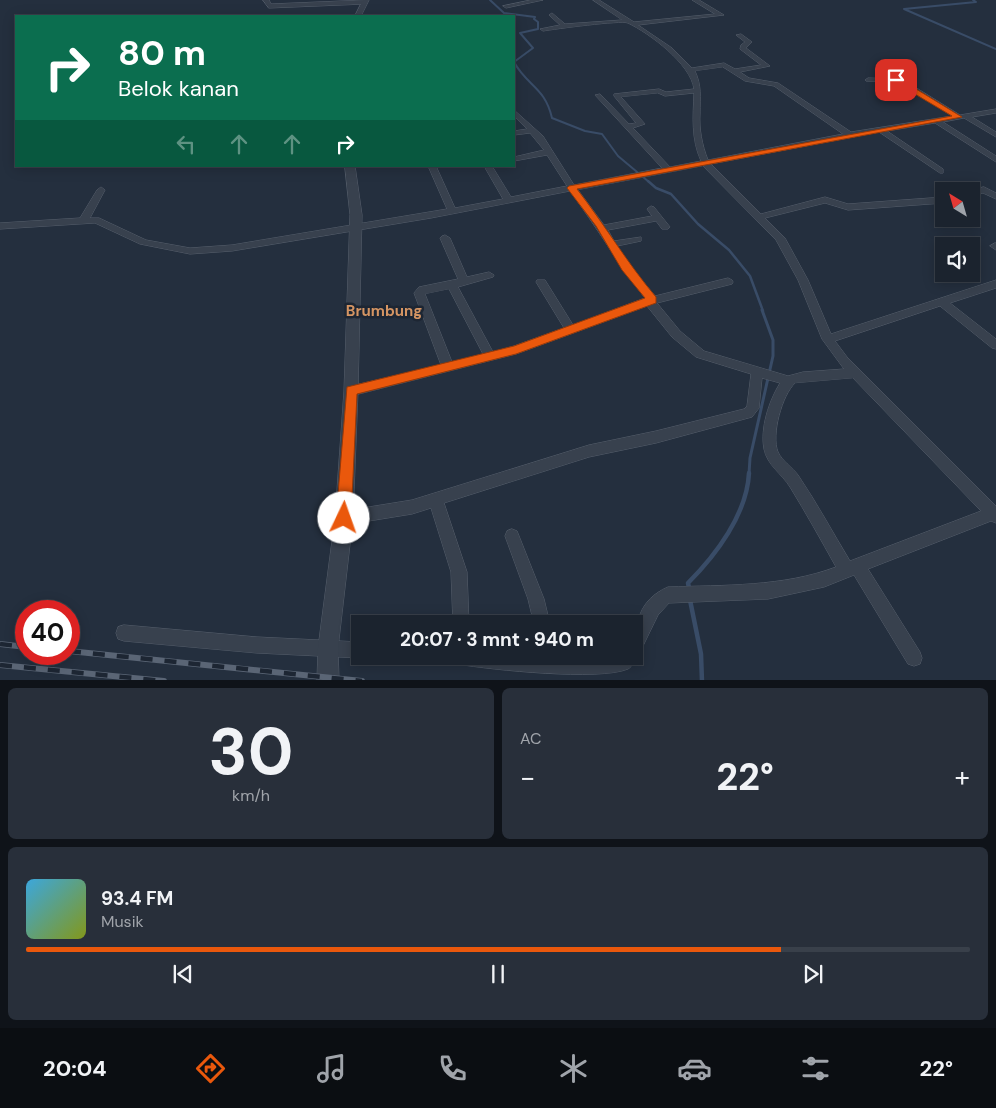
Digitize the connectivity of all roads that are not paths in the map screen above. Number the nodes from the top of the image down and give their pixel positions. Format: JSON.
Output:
{"nodes":[{"id":1,"x":266,"y":0,"type":"edge"},
{"id":2,"x":540,"y":0,"type":"edge"},
{"id":3,"x":596,"y":0,"type":"edge"},
{"id":4,"x":695,"y":0,"type":"edge"},
{"id":5,"x":366,"y":1,"type":"edge"},
{"id":6,"x":297,"y":2,"type":"edge"},
{"id":7,"x":322,"y":2,"type":"edge"},
{"id":8,"x":506,"y":6,"type":"dead end"},
{"id":9,"x":359,"y":15,"type":"edge"},
{"id":10,"x":552,"y":15,"type":"dead end"},
{"id":11,"x":628,"y":22,"type":"junction"},
{"id":12,"x":564,"y":26,"type":"junction"},
{"id":13,"x":543,"y":29,"type":"dead end"},
{"id":14,"x":739,"y":35,"type":"dead end"},
{"id":15,"x":690,"y":70,"type":"junction"},
{"id":16,"x":736,"y":71,"type":"junction"},
{"id":17,"x":868,"y":80,"type":"dead end"},
{"id":18,"x":698,"y":91,"type":"junction"},
{"id":19,"x":598,"y":95,"type":"dead end"},
{"id":20,"x":996,"y":111,"type":"edge"},
{"id":21,"x":515,"y":113,"type":"edge"},
{"id":22,"x":962,"y":117,"type":"junction"},
{"id":23,"x":936,"y":121,"type":"junction"},
{"id":24,"x":630,"y":126,"type":"junction"},
{"id":25,"x":533,"y":130,"type":"junction"},
{"id":26,"x":882,"y":131,"type":"junction"},
{"id":27,"x":515,"y":133,"type":"edge"},
{"id":28,"x":996,"y":135,"type":"edge"},
{"id":29,"x":850,"y":136,"type":"junction"},
{"id":30,"x":548,"y":152,"type":"junction"},
{"id":31,"x":515,"y":159,"type":"edge"},
{"id":32,"x":996,"y":160,"type":"edge"},
{"id":33,"x":706,"y":164,"type":"junction"},
{"id":34,"x":350,"y":167,"type":"edge"},
{"id":35,"x":432,"y":167,"type":"edge"},
{"id":36,"x":489,"y":167,"type":"edge"},
{"id":37,"x":668,"y":170,"type":"junction"},
{"id":38,"x":940,"y":172,"type":"dead end"},
{"id":39,"x":572,"y":188,"type":"junction"},
{"id":40,"x":101,"y":190,"type":"dead end"},
{"id":41,"x":980,"y":191,"type":"edge"},
{"id":42,"x":996,"y":196,"type":"edge"},
{"id":43,"x":508,"y":199,"type":"junction"},
{"id":44,"x":935,"y":201,"type":"edge"},
{"id":45,"x":651,"y":209,"type":"dead end"},
{"id":46,"x":452,"y":211,"type":"junction"},
{"id":47,"x":758,"y":217,"type":"junction"},
{"id":48,"x":658,"y":218,"type":"junction"},
{"id":49,"x":84,"y":220,"type":"junction"},
{"id":50,"x":0,"y":226,"type":"edge"},
{"id":51,"x":665,"y":227,"type":"dead end"},
{"id":52,"x":354,"y":228,"type":"junction"},
{"id":53,"x":602,"y":228,"type":"junction"},
{"id":54,"x":445,"y":238,"type":"dead end"},
{"id":55,"x":638,"y":239,"type":"dead end"},
{"id":56,"x":612,"y":244,"type":"junction"},
{"id":57,"x":489,"y":276,"type":"dead end"},
{"id":58,"x":464,"y":281,"type":"junction"},
{"id":59,"x":541,"y":282,"type":"dead end"},
{"id":60,"x":728,"y":282,"type":"dead end"},
{"id":61,"x":452,"y":284,"type":"junction"},
{"id":62,"x":996,"y":284,"type":"edge"},
{"id":63,"x":650,"y":300,"type":"junction"},
{"id":64,"x":941,"y":301,"type":"junction"},
{"id":65,"x":571,"y":331,"type":"junction"},
{"id":66,"x":828,"y":339,"type":"junction"},
{"id":67,"x":996,"y":345,"type":"edge"},
{"id":68,"x":490,"y":358,"type":"junction"},
{"id":69,"x":448,"y":368,"type":"junction"},
{"id":70,"x":757,"y":371,"type":"junction"},
{"id":71,"x":855,"y":373,"type":"junction"},
{"id":72,"x":785,"y":379,"type":"junction"},
{"id":73,"x":351,"y":391,"type":"junction"},
{"id":74,"x":436,"y":500,"type":"junction"},
{"id":75,"x":995,"y":514,"type":"edge"},
{"id":76,"x":344,"y":518,"type":"junction"},
{"id":77,"x":512,"y":536,"type":"dead end"},
{"id":78,"x":852,"y":568,"type":"junction"},
{"id":79,"x":460,"y":615,"type":"edge"},
{"id":80,"x":540,"y":615,"type":"edge"},
{"id":81,"x":643,"y":628,"type":"edge"},
{"id":82,"x":124,"y":633,"type":"dead end"},
{"id":83,"x":328,"y":648,"type":"junction"},
{"id":84,"x":351,"y":649,"type":"edge"},
{"id":85,"x":914,"y":658,"type":"dead end"},
{"id":86,"x":558,"y":665,"type":"edge"},
{"id":87,"x":620,"y":665,"type":"edge"},
{"id":88,"x":328,"y":680,"type":"edge"}],
"edges":[{"from":1,"to":6,"type":"street"},
{"from":2,"to":8,"type":"street"},
{"from":3,"to":11,"type":"street"},
{"from":4,"to":11,"type":"street"},
{"from":5,"to":7,"type":"street"},
{"from":5,"to":9,"type":"street"},
{"from":6,"to":7,"type":"street"},
{"from":10,"to":12,"type":"street"},
{"from":11,"to":12,"type":"street"},
{"from":11,"to":15,"type":"street"},
{"from":12,"to":13,"type":"street"},
{"from":14,"to":16,"type":"street"},
{"from":15,"to":16,"type":"street"},
{"from":15,"to":18,"type":"street"},
{"from":16,"to":29,"type":"street"},
{"from":17,"to":22,"type":"street"},
{"from":18,"to":24,"type":"street"},
{"from":18,"to":33,"type":"street"},
{"from":19,"to":24,"type":"street"},
{"from":20,"to":22,"type":"street"},
{"from":21,"to":25,"type":"street"},
{"from":22,"to":23,"type":"street"},
{"from":22,"to":28,"type":"street"},
{"from":23,"to":26,"type":"street"},
{"from":23,"to":32,"type":"street"},
{"from":24,"to":37,"type":"street"},
{"from":25,"to":27,"type":"street"},
{"from":25,"to":30,"type":"street"},
{"from":26,"to":29,"type":"street"},
{"from":26,"to":38,"type":"street"},
{"from":29,"to":33,"type":"street"},
{"from":30,"to":31,"type":"street"},
{"from":30,"to":39,"type":"street"},
{"from":33,"to":37,"type":"street"},
{"from":33,"to":47,"type":"street"},
{"from":34,"to":52,"type":"street"},
{"from":35,"to":46,"type":"street"},
{"from":36,"to":43,"type":"street"},
{"from":37,"to":39,"type":"street"},
{"from":39,"to":43,"type":"street"},
{"from":39,"to":53,"type":"street"},
{"from":40,"to":49,"type":"street"},
{"from":41,"to":42,"type":"street"},
{"from":43,"to":46,"type":"street"},
{"from":44,"to":47,"type":"street"},
{"from":45,"to":48,"type":"street"},
{"from":46,"to":52,"type":"street"},
{"from":47,"to":66,"type":"street"},
{"from":48,"to":51,"type":"street"},
{"from":48,"to":53,"type":"street"},
{"from":49,"to":50,"type":"street"},
{"from":49,"to":52,"type":"street"},
{"from":52,"to":73,"type":"street"},
{"from":53,"to":56,"type":"street"},
{"from":54,"to":58,"type":"street"},
{"from":55,"to":56,"type":"street"},
{"from":56,"to":63,"type":"street"},
{"from":57,"to":58,"type":"street"},
{"from":58,"to":61,"type":"street"},
{"from":59,"to":65,"type":"street"},
{"from":60,"to":63,"type":"street"},
{"from":61,"to":68,"type":"street"},
{"from":61,"to":69,"type":"street"},
{"from":62,"to":64,"type":"street"},
{"from":63,"to":65,"type":"street"},
{"from":63,"to":70,"type":"street"},
{"from":64,"to":66,"type":"street"},
{"from":64,"to":67,"type":"street"},
{"from":65,"to":68,"type":"street"},
{"from":66,"to":71,"type":"street"},
{"from":68,"to":69,"type":"street"},
{"from":69,"to":73,"type":"street"},
{"from":70,"to":72,"type":"street"},
{"from":70,"to":74,"type":"street"},
{"from":71,"to":72,"type":"street"},
{"from":71,"to":75,"type":"street"},
{"from":72,"to":78,"type":"street"},
{"from":73,"to":76,"type":"street"},
{"from":74,"to":76,"type":"street"},
{"from":74,"to":79,"type":"street"},
{"from":75,"to":78,"type":"street"},
{"from":76,"to":83,"type":"street"},
{"from":77,"to":80,"type":"street"},
{"from":78,"to":81,"type":"street"},
{"from":78,"to":85,"type":"street"},
{"from":82,"to":83,"type":"street"},
{"from":83,"to":84,"type":"street"},
{"from":83,"to":88,"type":"street"},
{"from":86,"to":87,"type":"street"}]}
